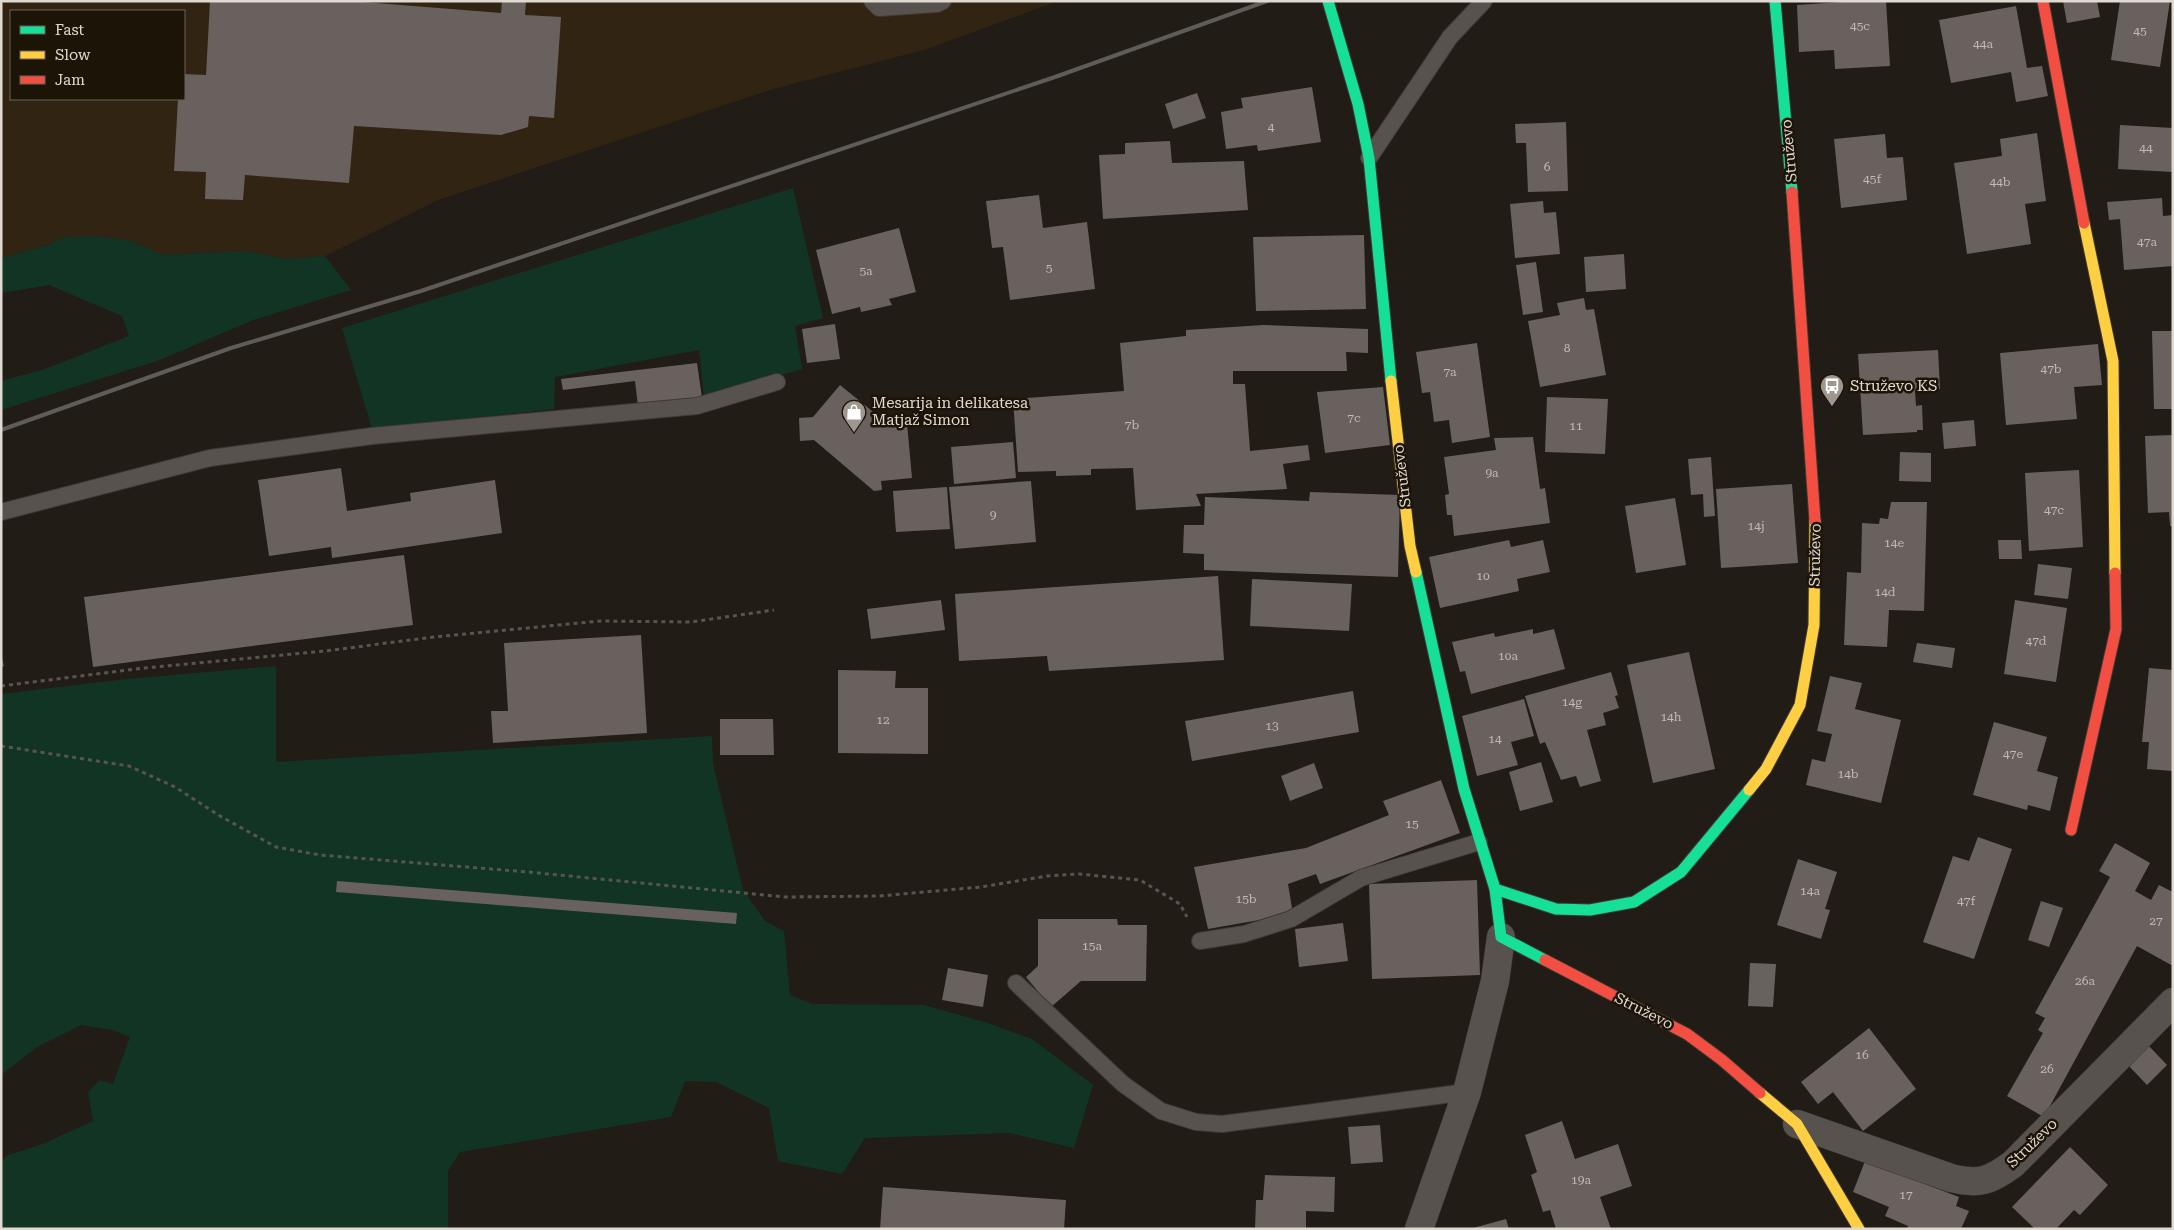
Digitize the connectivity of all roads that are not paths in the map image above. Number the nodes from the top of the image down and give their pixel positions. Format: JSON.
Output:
{"nodes":[{"id":1,"x":872,"y":1,"type":"edge"},
{"id":2,"x":943,"y":1,"type":"edge"},
{"id":3,"x":1328,"y":1,"type":"edge"},
{"id":4,"x":1484,"y":1,"type":"edge"},
{"id":5,"x":1776,"y":1,"type":"edge"},
{"id":6,"x":2043,"y":1,"type":"edge"},
{"id":7,"x":1369,"y":158,"type":"junction"},
{"id":8,"x":777,"y":382,"type":"dead end"},
{"id":9,"x":1,"y":512,"type":"edge"},
{"id":10,"x":2071,"y":830,"type":"dead end"},
{"id":11,"x":1479,"y":842,"type":"junction"},
{"id":12,"x":1495,"y":889,"type":"junction"},
{"id":13,"x":1501,"y":937,"type":"junction"},
{"id":14,"x":1200,"y":942,"type":"road end"},
{"id":15,"x":1016,"y":983,"type":"dead end"},
{"id":16,"x":2173,"y":1002,"type":"edge"},
{"id":17,"x":1468,"y":1092,"type":"junction"},
{"id":18,"x":1797,"y":1124,"type":"junction"},
{"id":19,"x":1419,"y":1229,"type":"edge"},
{"id":20,"x":1859,"y":1229,"type":"edge"}],
"edges":[{"from":1,"to":2,"type":"lane"},
{"from":3,"to":7,"type":"street","name":"Struževo"},
{"from":4,"to":7,"type":"lane"},
{"from":5,"to":12,"type":"street","name":"Struževo"},
{"from":6,"to":10,"type":"street"},
{"from":7,"to":11,"type":"street","name":"Struževo"},
{"from":8,"to":9,"type":"lane"},
{"from":11,"to":12,"type":"street","name":"Struževo"},
{"from":11,"to":14,"type":"lane"},
{"from":12,"to":13,"type":"street","name":"Struževo"},
{"from":13,"to":17,"type":"street","name":"Struževo"},
{"from":13,"to":18,"type":"street","name":"Struževo"},
{"from":15,"to":17,"type":"lane"},
{"from":16,"to":18,"type":"street","name":"Struževo"},
{"from":17,"to":19,"type":"street","name":"Struževo"},
{"from":18,"to":20,"type":"street","name":"Struževo"}]}
